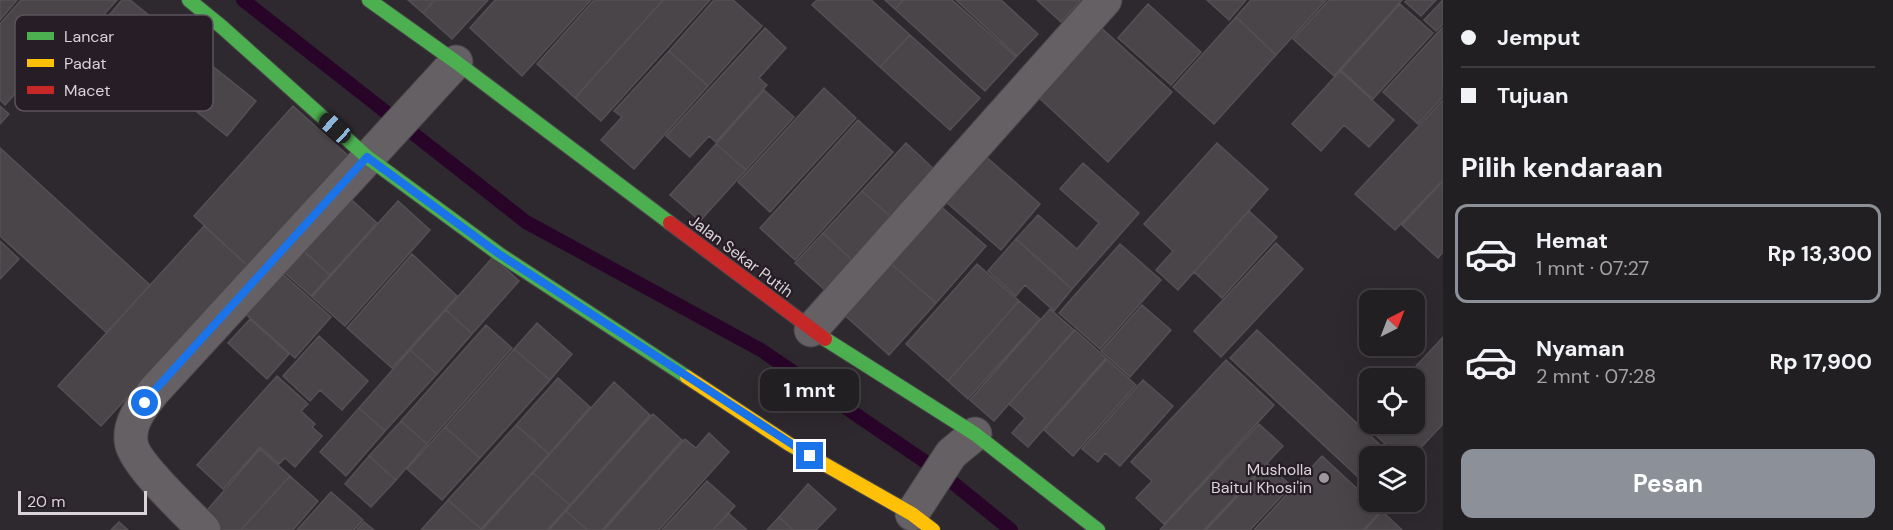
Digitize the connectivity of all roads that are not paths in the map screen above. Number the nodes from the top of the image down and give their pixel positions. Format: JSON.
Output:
{"nodes":[{"id":1,"x":189,"y":0,"type":"edge"},
{"id":2,"x":369,"y":0,"type":"edge"},
{"id":3,"x":1106,"y":0,"type":"edge"},
{"id":4,"x":207,"y":15,"type":"edge"},
{"id":5,"x":213,"y":20,"type":"edge"},
{"id":6,"x":456,"y":62,"type":"junction"},
{"id":7,"x":371,"y":153,"type":"junction"},
{"id":8,"x":811,"y":330,"type":"junction"},
{"id":9,"x":963,"y":444,"type":"junction"},
{"id":10,"x":924,"y":512,"type":"edge"},
{"id":11,"x":204,"y":530,"type":"edge"},
{"id":12,"x":1098,"y":530,"type":"edge"}],
"edges":[{"from":1,"to":4,"type":"street"},
{"from":2,"to":6,"type":"street","name":"Jalan Sekar Putih"},
{"from":3,"to":8,"type":"street"},
{"from":5,"to":7,"type":"street"},
{"from":6,"to":7,"type":"street"},
{"from":6,"to":8,"type":"street","name":"Jalan Sekar Putih"},
{"from":7,"to":10,"type":"street"},
{"from":7,"to":11,"type":"street"},
{"from":8,"to":9,"type":"street","name":"Jalan Sekar Putih"},
{"from":9,"to":10,"type":"street"},
{"from":9,"to":12,"type":"street","name":"Jalan Sekar Putih"}]}
